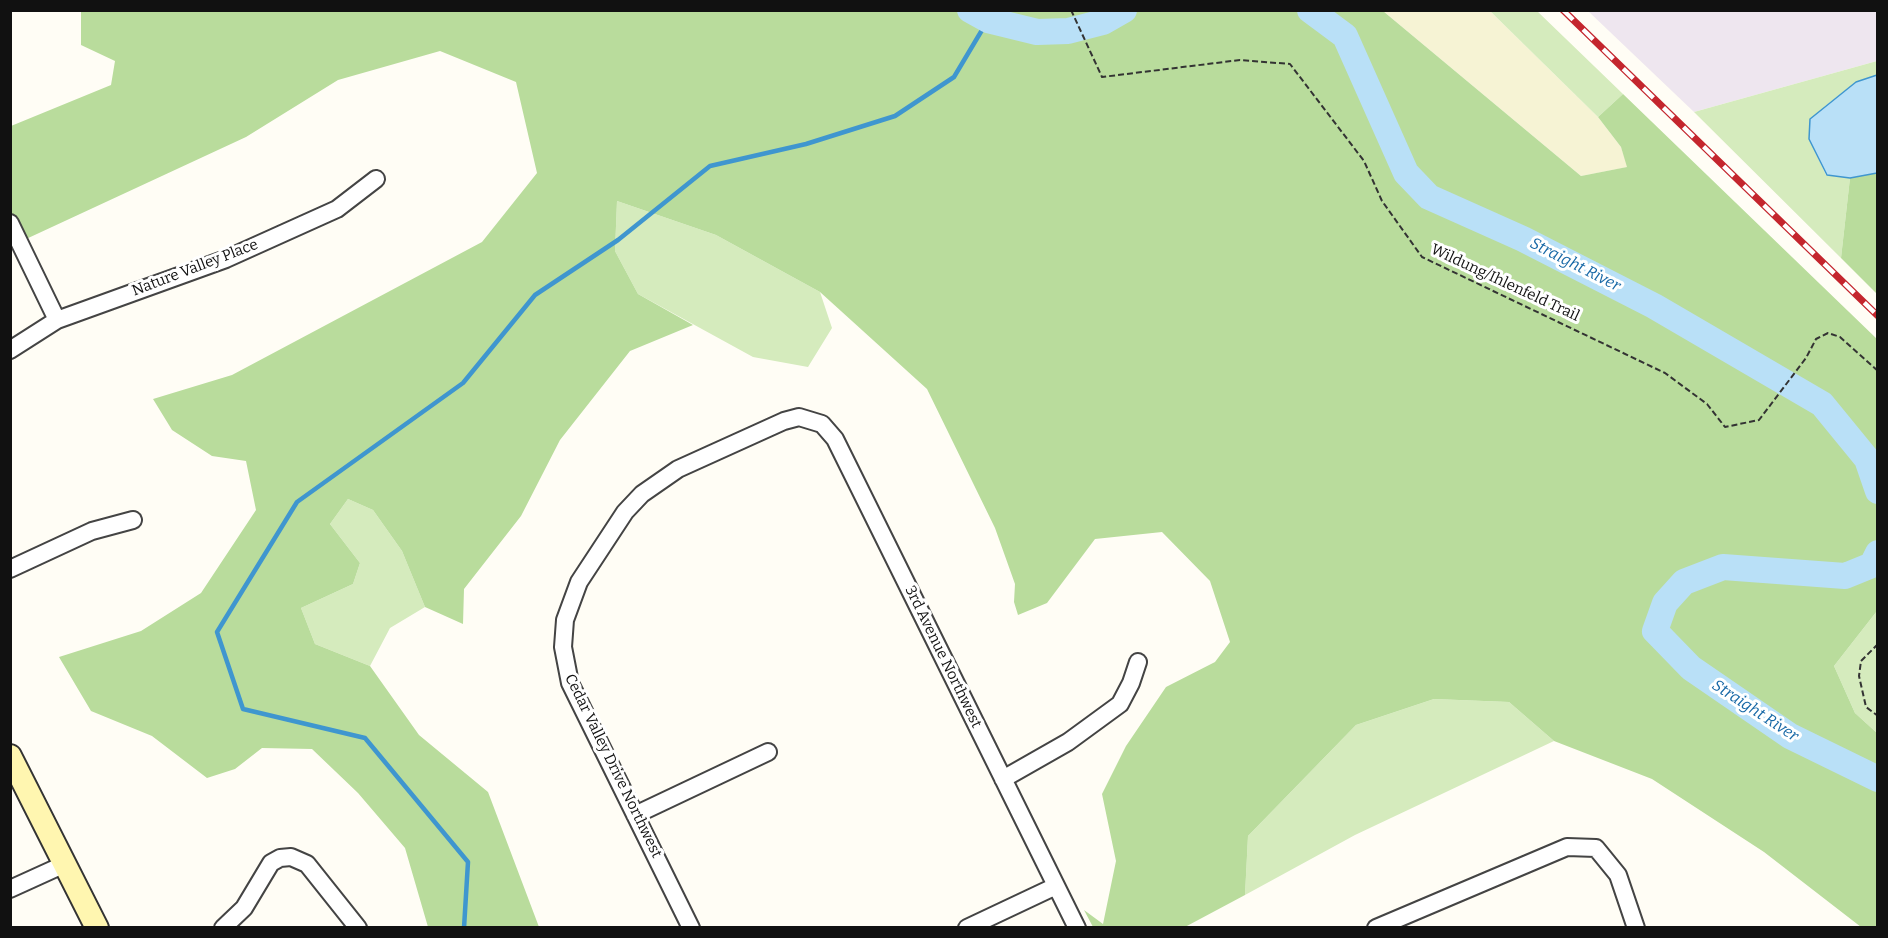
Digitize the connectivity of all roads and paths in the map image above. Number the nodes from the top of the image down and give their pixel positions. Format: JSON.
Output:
{"nodes":[{"id":1,"x":1071,"y":10,"type":"edge"},
{"id":2,"x":376,"y":179,"type":"dead end"},
{"id":3,"x":10,"y":223,"type":"edge"},
{"id":4,"x":57,"y":320,"type":"junction"},
{"id":5,"x":10,"y":350,"type":"edge"},
{"id":6,"x":1878,"y":371,"type":"edge"},
{"id":7,"x":784,"y":420,"type":"joint"},
{"id":8,"x":133,"y":520,"type":"dead end"},
{"id":9,"x":10,"y":569,"type":"edge"},
{"id":10,"x":1878,"y":644,"type":"edge"},
{"id":11,"x":1138,"y":662,"type":"dead end"},
{"id":12,"x":1878,"y":716,"type":"edge"},
{"id":13,"x":768,"y":752,"type":"dead end"},
{"id":14,"x":10,"y":756,"type":"edge"},
{"id":15,"x":1003,"y":779,"type":"junction"},
{"id":16,"x":635,"y":815,"type":"junction"},
{"id":17,"x":65,"y":864,"type":"junction"},
{"id":18,"x":1056,"y":886,"type":"junction"},
{"id":19,"x":10,"y":889,"type":"edge"},
{"id":20,"x":97,"y":927,"type":"edge"},
{"id":21,"x":223,"y":927,"type":"edge"},
{"id":22,"x":358,"y":927,"type":"edge"},
{"id":23,"x":691,"y":927,"type":"edge"},
{"id":24,"x":967,"y":927,"type":"edge"},
{"id":25,"x":1077,"y":927,"type":"edge"},
{"id":26,"x":1376,"y":927,"type":"edge"},
{"id":27,"x":1636,"y":927,"type":"edge"}],
"edges":[{"from":1,"to":6,"type":"path","name":"Wildung/Ihlenfeld Trail"},
{"from":2,"to":4,"type":"street","name":"Nature Valley Place"},
{"from":3,"to":4,"type":"street"},
{"from":4,"to":5,"type":"street","name":"Nature Valley Place"},
{"from":7,"to":15,"type":"street","name":"3rd Avenue Northwest"},
{"from":7,"to":16,"type":"street","name":"Cedar Valley Drive Northwest"},
{"from":8,"to":9,"type":"street"},
{"from":10,"to":12,"type":"path"},
{"from":11,"to":15,"type":"street"},
{"from":13,"to":16,"type":"street"},
{"from":14,"to":17,"type":"street"},
{"from":15,"to":18,"type":"street","name":"3rd Avenue Northwest"},
{"from":16,"to":23,"type":"street","name":"Cedar Valley Drive Northwest"},
{"from":17,"to":19,"type":"street"},
{"from":17,"to":20,"type":"street"},
{"from":18,"to":24,"type":"street"},
{"from":18,"to":25,"type":"street","name":"3rd Avenue Northwest"},
{"from":21,"to":22,"type":"street"},
{"from":26,"to":27,"type":"street"}]}
